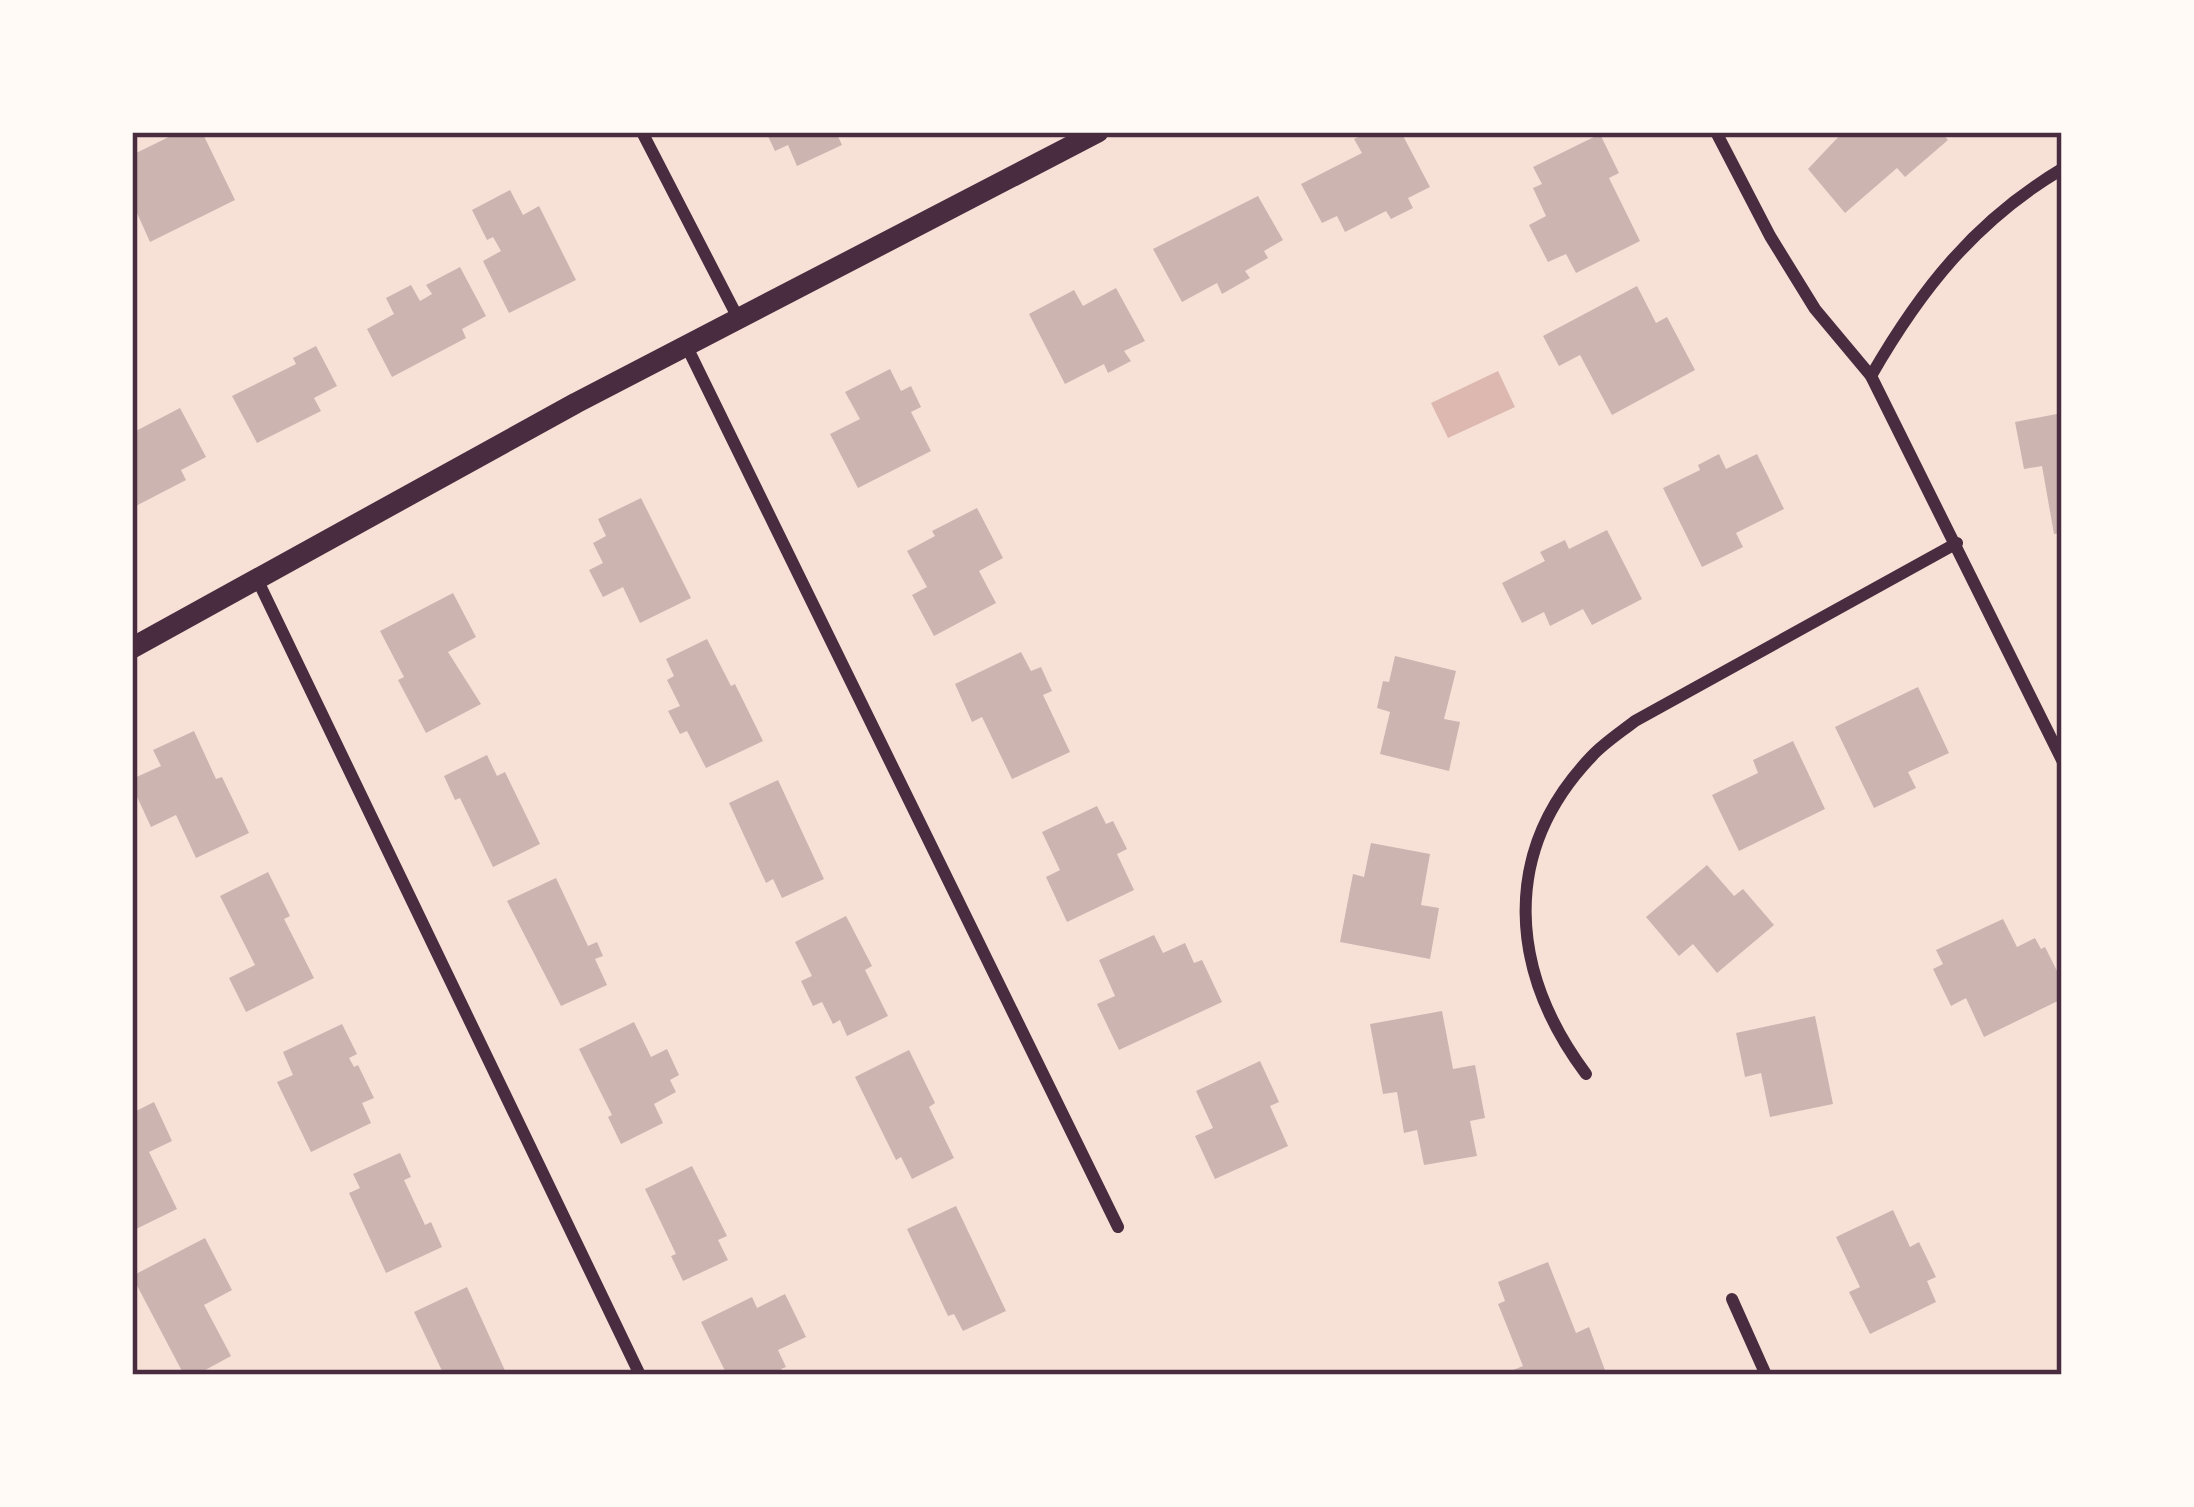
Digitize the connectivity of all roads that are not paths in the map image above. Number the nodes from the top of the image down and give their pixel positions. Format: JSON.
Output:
{"nodes":[{"id":1,"x":642,"y":132,"type":"edge"},
{"id":2,"x":1098,"y":132,"type":"edge"},
{"id":3,"x":1717,"y":132,"type":"edge"},
{"id":4,"x":2062,"y":169,"type":"edge"},
{"id":5,"x":738,"y":318,"type":"junction"},
{"id":6,"x":686,"y":345,"type":"junction"},
{"id":7,"x":1871,"y":376,"type":"junction"},
{"id":8,"x":1958,"y":544,"type":"junction"},
{"id":9,"x":258,"y":581,"type":"junction"},
{"id":10,"x":132,"y":648,"type":"edge"},
{"id":11,"x":2062,"y":760,"type":"edge"},
{"id":12,"x":1586,"y":1074,"type":"dead end"},
{"id":13,"x":1118,"y":1227,"type":"dead end"},
{"id":14,"x":1732,"y":1299,"type":"dead end"},
{"id":15,"x":640,"y":1375,"type":"edge"},
{"id":16,"x":1766,"y":1375,"type":"edge"}],
"edges":[{"from":1,"to":5,"type":"street"},
{"from":2,"to":5,"type":"street"},
{"from":3,"to":7,"type":"street"},
{"from":4,"to":7,"type":"street"},
{"from":5,"to":6,"type":"street"},
{"from":6,"to":9,"type":"street"},
{"from":6,"to":13,"type":"street"},
{"from":7,"to":8,"type":"street"},
{"from":8,"to":11,"type":"street"},
{"from":8,"to":12,"type":"street"},
{"from":9,"to":10,"type":"street"},
{"from":9,"to":15,"type":"street"},
{"from":14,"to":16,"type":"street"}]}
